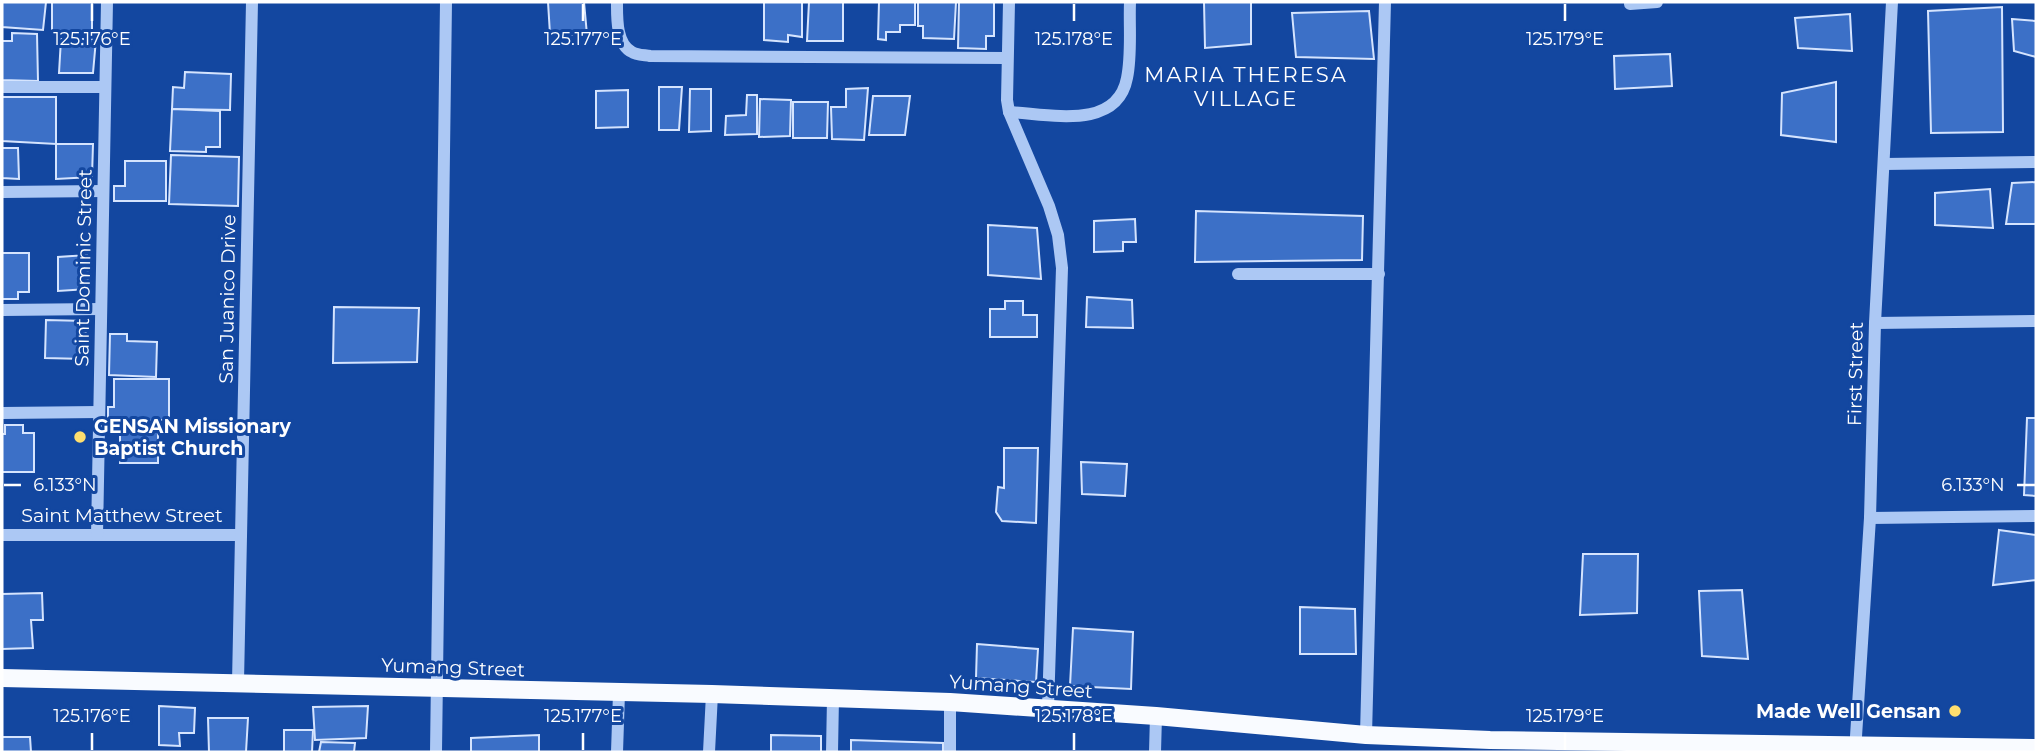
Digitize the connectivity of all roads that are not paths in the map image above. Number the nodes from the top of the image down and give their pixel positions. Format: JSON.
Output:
{"nodes":[{"id":1,"x":107,"y":2,"type":"edge"},
{"id":2,"x":252,"y":2,"type":"edge"},
{"id":3,"x":446,"y":2,"type":"edge"},
{"id":4,"x":617,"y":2,"type":"edge"},
{"id":5,"x":1009,"y":2,"type":"edge"},
{"id":6,"x":1130,"y":2,"type":"edge"},
{"id":7,"x":1385,"y":2,"type":"edge"},
{"id":8,"x":1657,"y":2,"type":"edge"},
{"id":9,"x":1892,"y":2,"type":"edge"},
{"id":10,"x":1630,"y":4,"type":"dead end"},
{"id":11,"x":1007,"y":58,"type":"junction"},
{"id":12,"x":2,"y":87,"type":"edge"},
{"id":13,"x":105,"y":87,"type":"junction"},
{"id":14,"x":1009,"y":113,"type":"junction"},
{"id":15,"x":2036,"y":162,"type":"edge"},
{"id":16,"x":1884,"y":164,"type":"junction"},
{"id":17,"x":103,"y":191,"type":"junction"},
{"id":18,"x":2,"y":192,"type":"edge"},
{"id":19,"x":1238,"y":274,"type":"dead end"},
{"id":20,"x":1379,"y":274,"type":"junction"},
{"id":21,"x":101,"y":309,"type":"junction"},
{"id":22,"x":2,"y":310,"type":"edge"},
{"id":23,"x":2036,"y":321,"type":"edge"},
{"id":24,"x":1875,"y":323,"type":"junction"},
{"id":25,"x":99,"y":412,"type":"junction"},
{"id":26,"x":2,"y":413,"type":"edge"},
{"id":27,"x":2036,"y":516,"type":"edge"},
{"id":28,"x":1870,"y":518,"type":"junction"},
{"id":29,"x":2,"y":535,"type":"edge"},
{"id":30,"x":97,"y":535,"type":"junction"},
{"id":31,"x":241,"y":535,"type":"junction"},
{"id":32,"x":2,"y":678,"type":"edge"},
{"id":33,"x":238,"y":682,"type":"junction"},
{"id":34,"x":438,"y":688,"type":"junction"},
{"id":35,"x":619,"y":693,"type":"junction"},
{"id":36,"x":712,"y":694,"type":"junction"},
{"id":37,"x":833,"y":698,"type":"junction"},
{"id":38,"x":950,"y":702,"type":"junction"},
{"id":39,"x":1048,"y":708,"type":"junction"},
{"id":40,"x":1156,"y":716,"type":"junction"},
{"id":41,"x":1366,"y":735,"type":"junction"},
{"id":42,"x":2036,"y":748,"type":"edge"},
{"id":43,"x":1856,"y":749,"type":"edge"},
{"id":44,"x":436,"y":752,"type":"edge"},
{"id":45,"x":617,"y":752,"type":"edge"},
{"id":46,"x":709,"y":752,"type":"edge"},
{"id":47,"x":832,"y":752,"type":"edge"},
{"id":48,"x":950,"y":752,"type":"edge"},
{"id":49,"x":1155,"y":752,"type":"edge"}],
"edges":[{"from":1,"to":13,"type":"street","name":"Saint Dominic Street"},
{"from":2,"to":31,"type":"street","name":"San Juanico Drive"},
{"from":3,"to":34,"type":"street"},
{"from":4,"to":11,"type":"street"},
{"from":5,"to":11,"type":"street"},
{"from":6,"to":14,"type":"street"},
{"from":7,"to":20,"type":"street"},
{"from":8,"to":10,"type":"street"},
{"from":9,"to":16,"type":"street","name":"First Street"},
{"from":11,"to":14,"type":"street"},
{"from":12,"to":13,"type":"street"},
{"from":13,"to":17,"type":"street","name":"Saint Dominic Street"},
{"from":14,"to":39,"type":"street"},
{"from":15,"to":16,"type":"street"},
{"from":16,"to":24,"type":"street","name":"First Street"},
{"from":17,"to":18,"type":"street"},
{"from":17,"to":21,"type":"street","name":"Saint Dominic Street"},
{"from":19,"to":20,"type":"street"},
{"from":20,"to":41,"type":"street"},
{"from":21,"to":22,"type":"street"},
{"from":21,"to":25,"type":"street","name":"Saint Dominic Street"},
{"from":23,"to":24,"type":"street"},
{"from":24,"to":28,"type":"street","name":"First Street"},
{"from":25,"to":26,"type":"street"},
{"from":25,"to":30,"type":"street","name":"Saint Dominic Street"},
{"from":27,"to":28,"type":"street"},
{"from":28,"to":43,"type":"street","name":"First Street"},
{"from":29,"to":30,"type":"street","name":"Saint Matthew Street"},
{"from":30,"to":31,"type":"street","name":"Saint Matthew Street"},
{"from":31,"to":33,"type":"street","name":"San Juanico Drive"},
{"from":32,"to":33,"type":"main road","name":"Yumang Street"},
{"from":33,"to":34,"type":"main road","name":"Yumang Street"},
{"from":34,"to":35,"type":"main road","name":"Yumang Street"},
{"from":34,"to":44,"type":"street"},
{"from":35,"to":36,"type":"main road","name":"Yumang Street"},
{"from":35,"to":45,"type":"street"},
{"from":36,"to":37,"type":"main road","name":"Yumang Street"},
{"from":36,"to":46,"type":"street"},
{"from":37,"to":38,"type":"main road","name":"Yumang Street"},
{"from":37,"to":47,"type":"street"},
{"from":38,"to":39,"type":"main road","name":"Yumang Street"},
{"from":38,"to":48,"type":"street"},
{"from":39,"to":40,"type":"main road","name":"Yumang Street"},
{"from":40,"to":41,"type":"main road","name":"Yumang Street"},
{"from":40,"to":49,"type":"street"},
{"from":41,"to":43,"type":"main road","name":"Yumang Street"},
{"from":42,"to":43,"type":"main road","name":"Yumang Street"}]}
